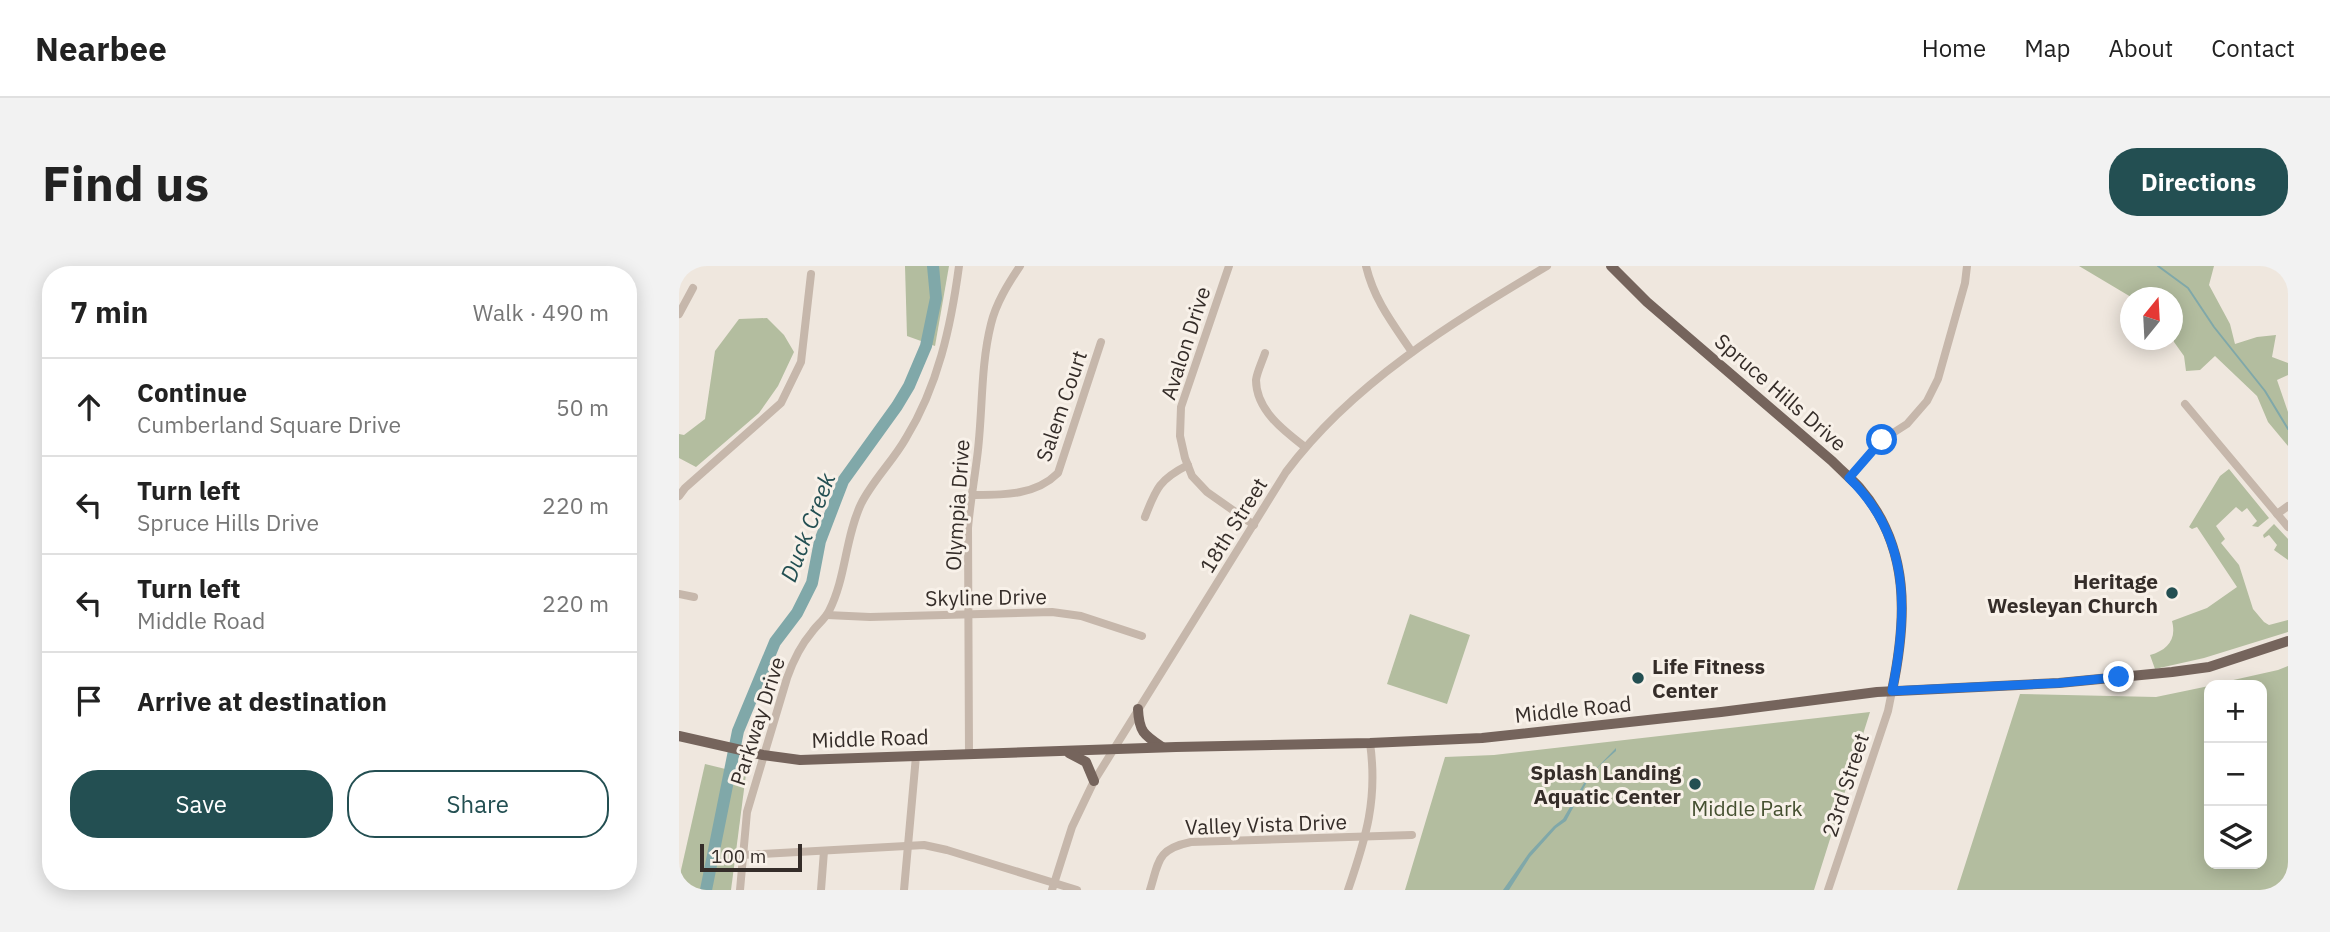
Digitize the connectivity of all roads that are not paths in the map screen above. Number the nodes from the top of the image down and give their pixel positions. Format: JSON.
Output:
{"nodes":[{"id":1,"x":959,"y":266,"type":"edge"},
{"id":2,"x":1020,"y":266,"type":"edge"},
{"id":3,"x":1229,"y":266,"type":"edge"},
{"id":4,"x":1366,"y":266,"type":"edge"},
{"id":5,"x":1547,"y":266,"type":"edge"},
{"id":6,"x":1611,"y":266,"type":"edge"},
{"id":7,"x":1967,"y":266,"type":"edge"},
{"id":8,"x":811,"y":275,"type":"dead end"},
{"id":9,"x":693,"y":288,"type":"dead end"},
{"id":10,"x":679,"y":314,"type":"edge"},
{"id":11,"x":1101,"y":342,"type":"dead end"},
{"id":12,"x":1412,"y":352,"type":"junction"},
{"id":13,"x":1265,"y":354,"type":"dead end"},
{"id":14,"x":2185,"y":404,"type":"dead end"},
{"id":15,"x":1305,"y":447,"type":"junction"},
{"id":16,"x":1188,"y":465,"type":"junction"},
{"id":17,"x":1849,"y":478,"type":"junction"},
{"id":18,"x":971,"y":495,"type":"junction"},
{"id":19,"x":679,"y":496,"type":"edge"},
{"id":20,"x":2288,"y":506,"type":"edge"},
{"id":21,"x":2277,"y":514,"type":"junction"},
{"id":22,"x":1145,"y":517,"type":"dead end"},
{"id":23,"x":1254,"y":525,"type":"junction"},
{"id":24,"x":2288,"y":527,"type":"edge"},
{"id":25,"x":679,"y":594,"type":"edge"},
{"id":26,"x":694,"y":597,"type":"dead end"},
{"id":27,"x":827,"y":615,"type":"junction"},
{"id":28,"x":969,"y":615,"type":"junction"},
{"id":29,"x":1142,"y":636,"type":"dead end"},
{"id":30,"x":2288,"y":641,"type":"edge"},
{"id":31,"x":1892,"y":691,"type":"junction"},
{"id":32,"x":1138,"y":709,"type":"junction"},
{"id":33,"x":679,"y":736,"type":"edge"},
{"id":34,"x":1370,"y":743,"type":"junction"},
{"id":35,"x":1162,"y":747,"type":"junction"},
{"id":36,"x":1113,"y":749,"type":"junction"},
{"id":37,"x":1065,"y":751,"type":"junction"},
{"id":38,"x":758,"y":754,"type":"junction"},
{"id":39,"x":969,"y":755,"type":"junction"},
{"id":40,"x":916,"y":756,"type":"junction"},
{"id":41,"x":1094,"y":781,"type":"junction"},
{"id":42,"x":1412,"y":835,"type":"dead end"},
{"id":43,"x":1366,"y":838,"type":"junction"},
{"id":44,"x":908,"y":847,"type":"junction"},
{"id":45,"x":824,"y":851,"type":"junction"},
{"id":46,"x":742,"y":855,"type":"junction"},
{"id":47,"x":1053,"y":887,"type":"edge"},
{"id":48,"x":740,"y":890,"type":"edge"},
{"id":49,"x":821,"y":890,"type":"edge"},
{"id":50,"x":904,"y":890,"type":"edge"},
{"id":51,"x":1077,"y":890,"type":"edge"},
{"id":52,"x":1150,"y":890,"type":"edge"},
{"id":53,"x":1348,"y":890,"type":"edge"},
{"id":54,"x":1828,"y":890,"type":"edge"}],
"edges":[{"from":1,"to":27,"type":"street","name":"Parkway Drive"},
{"from":2,"to":18,"type":"street","name":"Olympia Drive"},
{"from":3,"to":16,"type":"street","name":"Avalon Drive"},
{"from":4,"to":12,"type":"street"},
{"from":5,"to":12,"type":"street","name":"18th Street"},
{"from":6,"to":17,"type":"main road","name":"Spruce Hills Drive"},
{"from":7,"to":17,"type":"street"},
{"from":8,"to":19,"type":"street"},
{"from":9,"to":10,"type":"street"},
{"from":11,"to":18,"type":"street","name":"Salem Court"},
{"from":12,"to":15,"type":"street","name":"18th Street"},
{"from":13,"to":15,"type":"street"},
{"from":14,"to":21,"type":"street"},
{"from":15,"to":23,"type":"street","name":"18th Street"},
{"from":16,"to":22,"type":"street"},
{"from":16,"to":23,"type":"street","name":"Avalon Drive"},
{"from":17,"to":31,"type":"main road","name":"Spruce Hills Drive"},
{"from":18,"to":28,"type":"street","name":"Olympia Drive"},
{"from":20,"to":21,"type":"street"},
{"from":21,"to":24,"type":"street"},
{"from":23,"to":32,"type":"street","name":"18th Street"},
{"from":25,"to":26,"type":"street"},
{"from":27,"to":28,"type":"street","name":"Skyline Drive"},
{"from":27,"to":38,"type":"street","name":"Parkway Drive"},
{"from":28,"to":29,"type":"street","name":"Skyline Drive"},
{"from":28,"to":39,"type":"street","name":"Olympia Drive"},
{"from":30,"to":31,"type":"main road","name":"Middle Road"},
{"from":31,"to":34,"type":"main road","name":"Middle Road"},
{"from":31,"to":54,"type":"street","name":"23rd Street"},
{"from":32,"to":35,"type":"main road"},
{"from":32,"to":36,"type":"street","name":"18th Street"},
{"from":33,"to":38,"type":"main road","name":"Middle Road"},
{"from":34,"to":35,"type":"main road","name":"Middle Road"},
{"from":34,"to":43,"type":"street"},
{"from":35,"to":36,"type":"main road","name":"Middle Road"},
{"from":36,"to":37,"type":"main road","name":"Middle Road"},
{"from":36,"to":41,"type":"street","name":"18th Street"},
{"from":37,"to":39,"type":"main road","name":"Middle Road"},
{"from":37,"to":41,"type":"main road"},
{"from":38,"to":40,"type":"main road","name":"Middle Road"},
{"from":38,"to":46,"type":"street","name":"Parkway Drive"},
{"from":39,"to":40,"type":"main road","name":"Middle Road"},
{"from":40,"to":44,"type":"street"},
{"from":41,"to":47,"type":"street","name":"18th Street"},
{"from":42,"to":43,"type":"street","name":"Valley Vista Drive"},
{"from":43,"to":52,"type":"street","name":"Valley Vista Drive"},
{"from":43,"to":53,"type":"street"},
{"from":44,"to":45,"type":"street"},
{"from":44,"to":47,"type":"street"},
{"from":44,"to":50,"type":"street"},
{"from":45,"to":46,"type":"street"},
{"from":45,"to":49,"type":"street"},
{"from":46,"to":48,"type":"street","name":"Parkway Drive"},
{"from":47,"to":51,"type":"street"}]}
